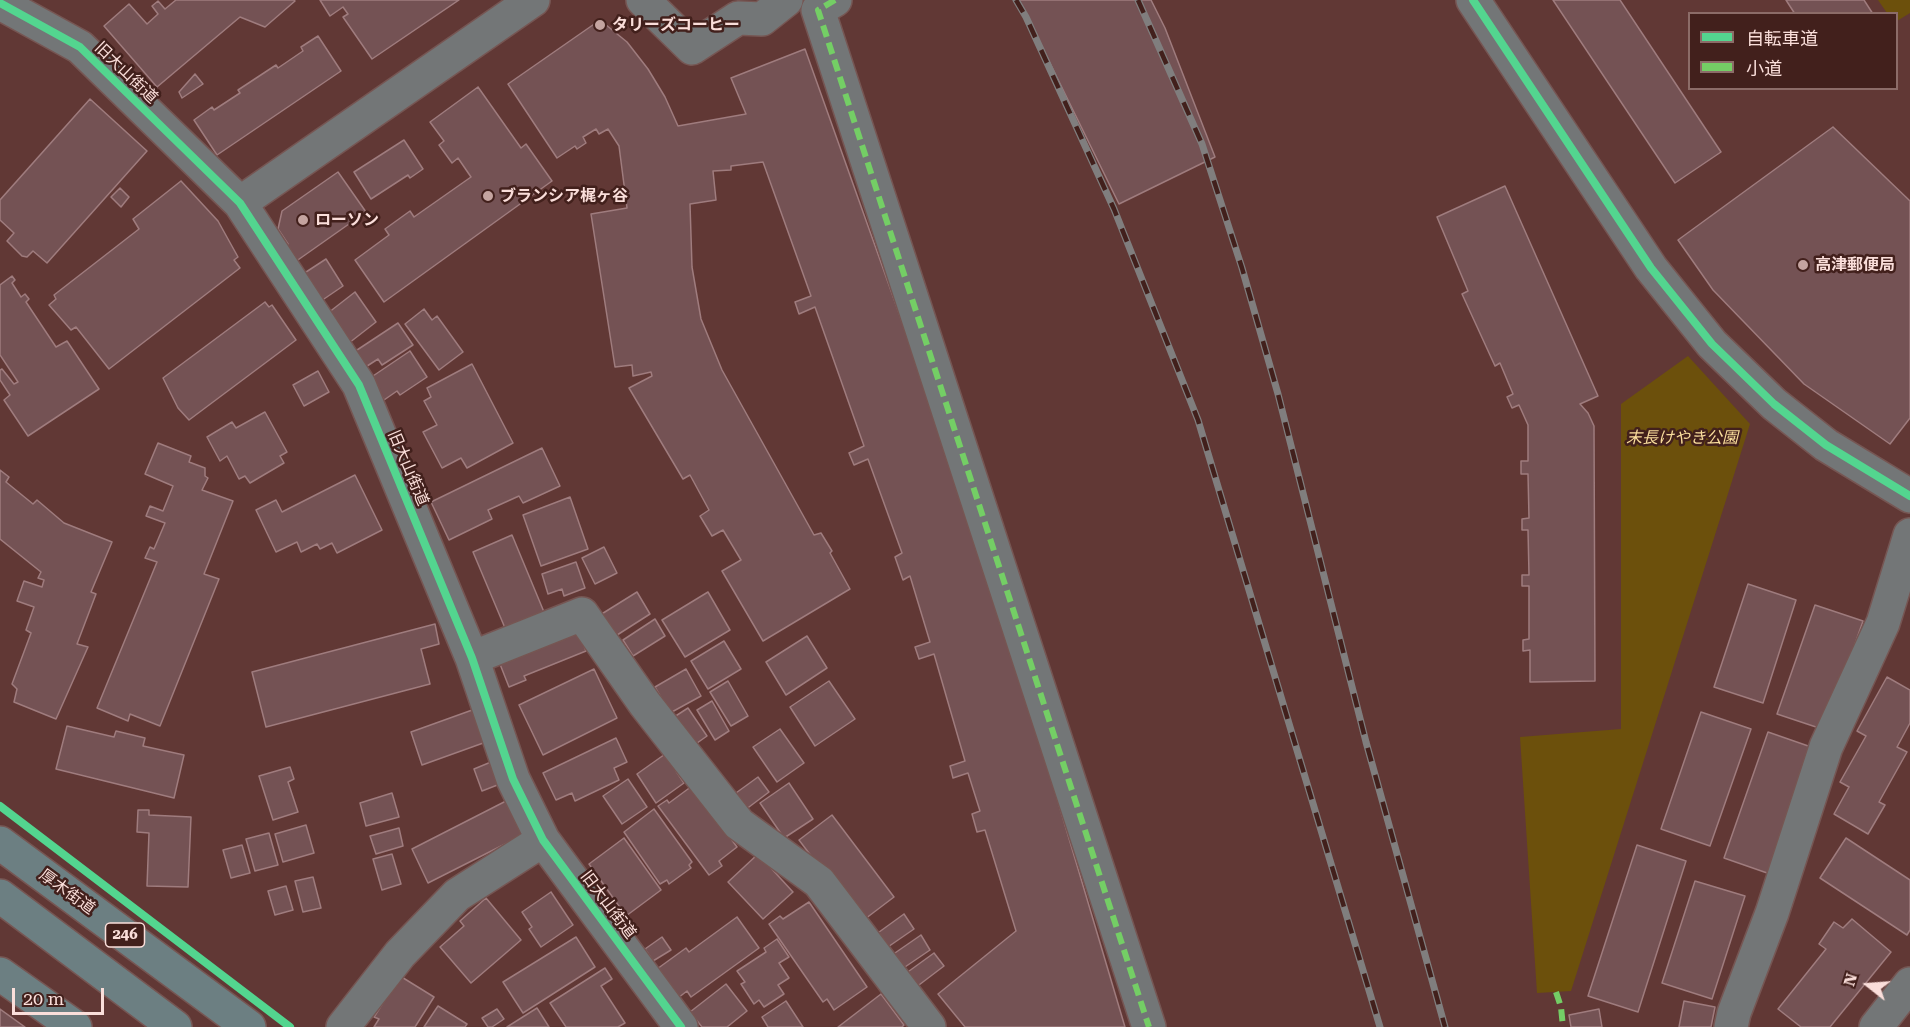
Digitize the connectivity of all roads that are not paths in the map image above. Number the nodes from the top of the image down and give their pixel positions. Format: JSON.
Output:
{"nodes":[{"id":1,"x":533,"y":0,"type":"edge"},
{"id":2,"x":643,"y":0,"type":"edge"},
{"id":3,"x":786,"y":0,"type":"edge"},
{"id":4,"x":835,"y":0,"type":"edge"},
{"id":5,"x":1473,"y":0,"type":"edge"},
{"id":6,"x":0,"y":3,"type":"edge"},
{"id":7,"x":240,"y":203,"type":"junction"},
{"id":8,"x":1910,"y":496,"type":"edge"},
{"id":9,"x":1910,"y":535,"type":"edge"},
{"id":10,"x":472,"y":658,"type":"junction"},
{"id":11,"x":543,"y":840,"type":"junction"},
{"id":12,"x":0,"y":843,"type":"edge"},
{"id":13,"x":0,"y":896,"type":"edge"},
{"id":14,"x":0,"y":974,"type":"edge"},
{"id":15,"x":1910,"y":984,"type":"edge"},
{"id":16,"x":75,"y":1027,"type":"edge"},
{"id":17,"x":175,"y":1027,"type":"edge"},
{"id":18,"x":249,"y":1027,"type":"edge"},
{"id":19,"x":343,"y":1027,"type":"edge"},
{"id":20,"x":681,"y":1027,"type":"edge"},
{"id":21,"x":929,"y":1027,"type":"edge"},
{"id":22,"x":1149,"y":1027,"type":"edge"},
{"id":23,"x":1731,"y":1027,"type":"edge"},
{"id":24,"x":1876,"y":1027,"type":"edge"}],
"edges":[{"from":1,"to":7,"type":"street"},
{"from":2,"to":3,"type":"street"},
{"from":4,"to":22,"type":"street"},
{"from":5,"to":8,"type":"street"},
{"from":6,"to":7,"type":"street","name":"旧大山街道"},
{"from":7,"to":10,"type":"street","name":"旧大山街道"},
{"from":9,"to":23,"type":"street"},
{"from":10,"to":11,"type":"street","name":"旧大山街道"},
{"from":10,"to":21,"type":"street"},
{"from":11,"to":19,"type":"street"},
{"from":11,"to":20,"type":"street","name":"旧大山街道"},
{"from":12,"to":18,"type":"highway","name":"厚木街道","number":"246"},
{"from":13,"to":17,"type":"highway","number":"246"},
{"from":14,"to":16,"type":"highway"},
{"from":15,"to":24,"type":"street"}]}
